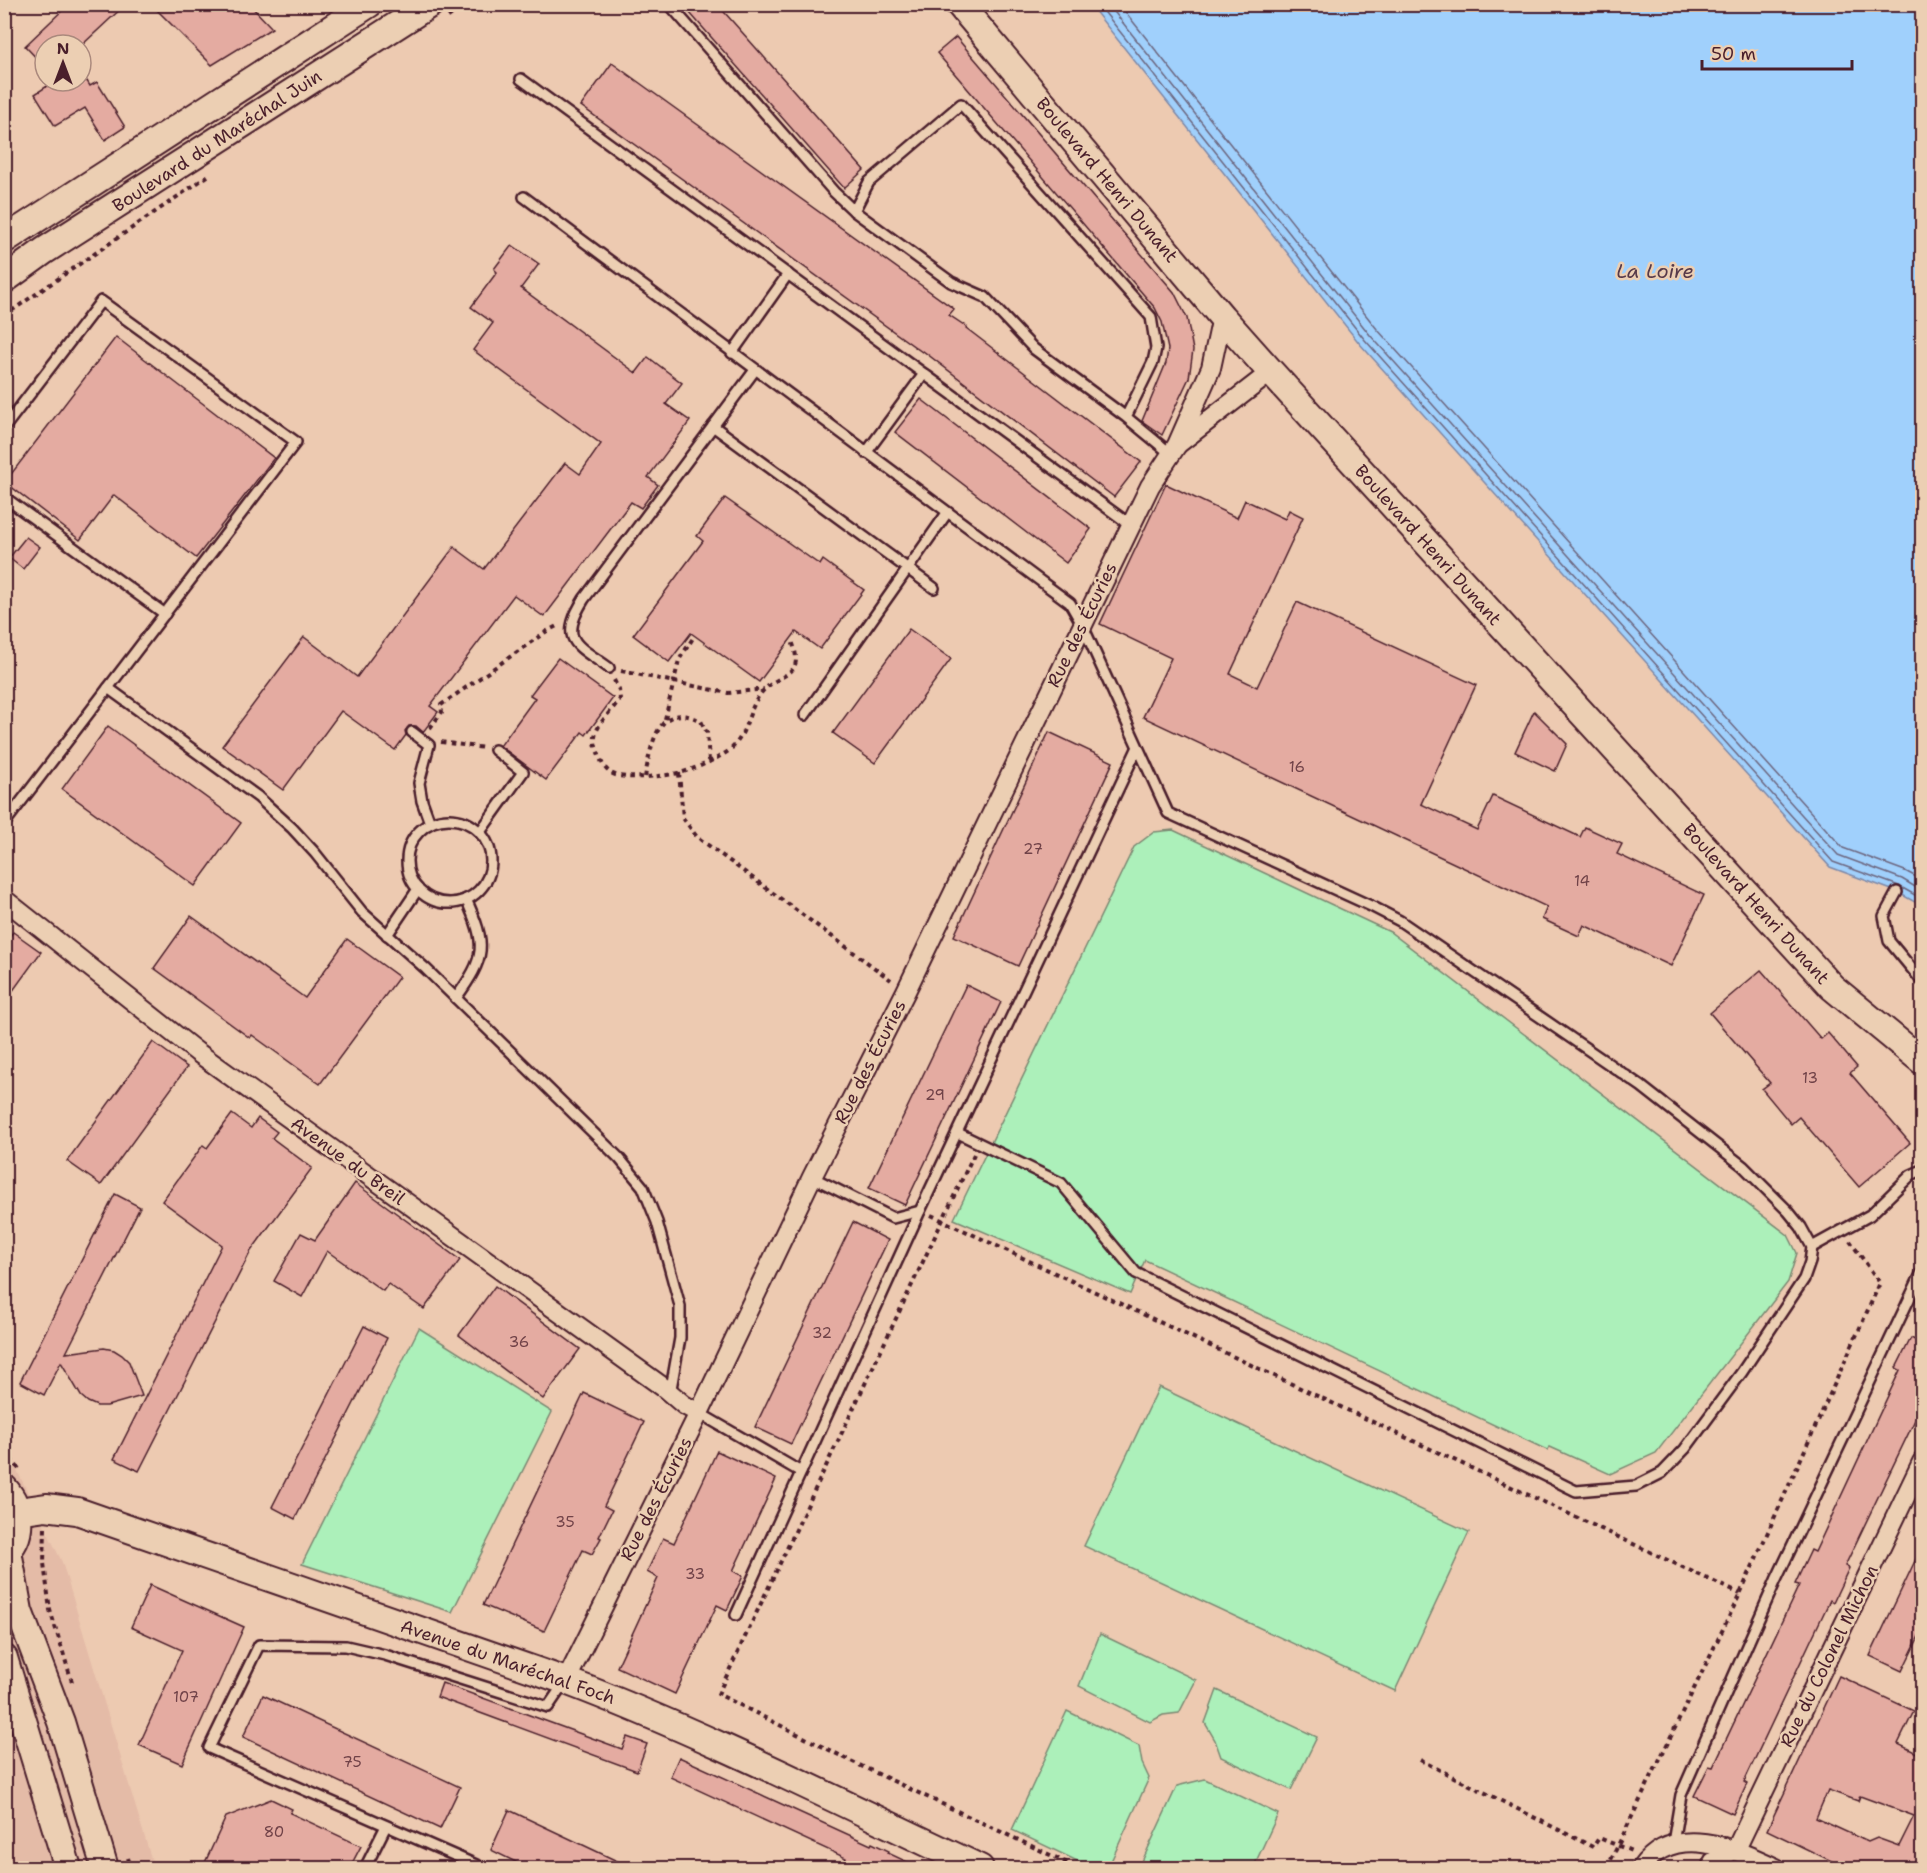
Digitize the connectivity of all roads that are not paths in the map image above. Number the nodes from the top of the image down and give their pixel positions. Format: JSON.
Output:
{"nodes":[{"id":1,"x":369,"y":4,"type":"edge"},
{"id":2,"x":430,"y":4,"type":"edge"},
{"id":3,"x":669,"y":4,"type":"edge"},
{"id":4,"x":959,"y":4,"type":"edge"},
{"id":5,"x":521,"y":79,"type":"dead end"},
{"id":6,"x":524,"y":197,"type":"dead end"},
{"id":7,"x":854,"y":212,"type":"junction"},
{"id":8,"x":4,"y":240,"type":"edge"},
{"id":9,"x":788,"y":274,"type":"junction"},
{"id":10,"x":6,"y":275,"type":"edge"},
{"id":11,"x":1222,"y":317,"type":"junction"},
{"id":12,"x":732,"y":352,"type":"junction"},
{"id":13,"x":755,"y":370,"type":"junction"},
{"id":14,"x":1271,"y":372,"type":"junction"},
{"id":15,"x":924,"y":374,"type":"junction"},
{"id":16,"x":1126,"y":417,"type":"junction"},
{"id":17,"x":713,"y":426,"type":"junction"},
{"id":18,"x":4,"y":428,"type":"edge"},
{"id":19,"x":1174,"y":450,"type":"junction"},
{"id":20,"x":866,"y":453,"type":"junction"},
{"id":21,"x":4,"y":497,"type":"edge"},
{"id":22,"x":947,"y":513,"type":"junction"},
{"id":23,"x":1132,"y":526,"type":"junction"},
{"id":24,"x":908,"y":569,"type":"junction"},
{"id":25,"x":934,"y":588,"type":"dead end"},
{"id":26,"x":165,"y":614,"type":"junction"},
{"id":27,"x":1082,"y":624,"type":"junction"},
{"id":28,"x":609,"y":669,"type":"road end"},
{"id":29,"x":108,"y":688,"type":"junction"},
{"id":30,"x":805,"y":715,"type":"dead end"},
{"id":31,"x":412,"y":732,"type":"dead end"},
{"id":32,"x":1137,"y":749,"type":"junction"},
{"id":33,"x":495,"y":750,"type":"road end"},
{"id":34,"x":430,"y":823,"type":"junction"},
{"id":35,"x":4,"y":824,"type":"edge"},
{"id":36,"x":480,"y":832,"type":"junction"},
{"id":37,"x":418,"y":889,"type":"junction"},
{"id":38,"x":1897,"y":892,"type":"dead end"},
{"id":39,"x":4,"y":899,"type":"edge"},
{"id":40,"x":466,"y":899,"type":"junction"},
{"id":41,"x":387,"y":935,"type":"junction"},
{"id":42,"x":1923,"y":981,"type":"edge"},
{"id":43,"x":456,"y":998,"type":"junction"},
{"id":44,"x":1923,"y":1061,"type":"edge"},
{"id":45,"x":958,"y":1133,"type":"junction"},
{"id":46,"x":1923,"y":1170,"type":"edge"},
{"id":47,"x":812,"y":1177,"type":"junction"},
{"id":48,"x":920,"y":1211,"type":"junction"},
{"id":49,"x":1812,"y":1247,"type":"junction"},
{"id":50,"x":1923,"y":1272,"type":"edge"},
{"id":51,"x":670,"y":1394,"type":"junction"},
{"id":52,"x":699,"y":1413,"type":"junction"},
{"id":53,"x":1923,"y":1462,"type":"edge"},
{"id":54,"x":801,"y":1472,"type":"junction"},
{"id":55,"x":12,"y":1479,"type":"edge"},
{"id":56,"x":18,"y":1511,"type":"junction"},
{"id":57,"x":6,"y":1552,"type":"edge"},
{"id":58,"x":736,"y":1615,"type":"dead end"},
{"id":59,"x":4,"y":1658,"type":"edge"},
{"id":60,"x":566,"y":1681,"type":"junction"},
{"id":61,"x":386,"y":1826,"type":"junction"},
{"id":62,"x":1672,"y":1843,"type":"junction"},
{"id":63,"x":1736,"y":1850,"type":"junction"},
{"id":64,"x":116,"y":1863,"type":"edge"},
{"id":65,"x":1645,"y":1863,"type":"edge"},
{"id":66,"x":479,"y":1868,"type":"edge"},
{"id":67,"x":68,"y":1869,"type":"edge"},
{"id":68,"x":365,"y":1869,"type":"edge"},
{"id":69,"x":980,"y":1869,"type":"edge"},
{"id":70,"x":1711,"y":1869,"type":"edge"},
{"id":71,"x":1776,"y":1869,"type":"edge"}],
"edges":[{"from":1,"to":8,"type":"main road","name":"Boulevard du Maréchal Juin"},
{"from":2,"to":10,"type":"main road","name":"Boulevard du Maréchal Juin"},
{"from":3,"to":7,"type":"lane"},
{"from":4,"to":11,"type":"main road","name":"Boulevard Henri Dunant"},
{"from":5,"to":9,"type":"lane"},
{"from":6,"to":12,"type":"lane"},
{"from":7,"to":16,"type":"lane"},
{"from":7,"to":16,"type":"lane"},
{"from":9,"to":12,"type":"lane"},
{"from":9,"to":15,"type":"lane"},
{"from":11,"to":14,"type":"main road","name":"Boulevard Henri Dunant"},
{"from":11,"to":19,"type":"street","name":"Rue des Écuries"},
{"from":12,"to":13,"type":"lane"},
{"from":13,"to":17,"type":"lane"},
{"from":13,"to":20,"type":"lane"},
{"from":14,"to":19,"type":"street","name":"Rue des Écuries"},
{"from":14,"to":44,"type":"main road","name":"Boulevard Henri Dunant"},
{"from":15,"to":20,"type":"lane"},
{"from":15,"to":23,"type":"lane"},
{"from":16,"to":19,"type":"lane"},
{"from":17,"to":24,"type":"lane"},
{"from":17,"to":28,"type":"lane"},
{"from":18,"to":26,"type":"lane"},
{"from":19,"to":23,"type":"street","name":"Rue des Écuries"},
{"from":20,"to":22,"type":"lane"},
{"from":21,"to":26,"type":"lane"},
{"from":22,"to":24,"type":"lane"},
{"from":22,"to":27,"type":"lane"},
{"from":23,"to":27,"type":"street","name":"Rue des Écuries"},
{"from":24,"to":25,"type":"lane"},
{"from":24,"to":30,"type":"lane"},
{"from":26,"to":29,"type":"lane"},
{"from":27,"to":32,"type":"lane"},
{"from":27,"to":47,"type":"street","name":"Rue des Écuries"},
{"from":29,"to":35,"type":"lane"},
{"from":29,"to":41,"type":"lane"},
{"from":31,"to":34,"type":"lane"},
{"from":32,"to":45,"type":"lane"},
{"from":32,"to":49,"type":"lane"},
{"from":33,"to":36,"type":"lane"},
{"from":34,"to":36,"type":"lane"},
{"from":34,"to":37,"type":"lane"},
{"from":36,"to":40,"type":"lane"},
{"from":37,"to":40,"type":"lane"},
{"from":37,"to":41,"type":"lane"},
{"from":38,"to":42,"type":"lane"},
{"from":39,"to":51,"type":"street","name":"Avenue du Breil"},
{"from":40,"to":43,"type":"lane"},
{"from":41,"to":43,"type":"lane"},
{"from":43,"to":51,"type":"lane"},
{"from":45,"to":48,"type":"lane"},
{"from":45,"to":49,"type":"lane"},
{"from":46,"to":49,"type":"lane"},
{"from":47,"to":48,"type":"lane"},
{"from":47,"to":52,"type":"street","name":"Rue des Écuries"},
{"from":48,"to":54,"type":"lane"},
{"from":50,"to":62,"type":"lane"},
{"from":51,"to":52,"type":"street","name":"Avenue du Breil"},
{"from":52,"to":54,"type":"lane"},
{"from":52,"to":60,"type":"street","name":"Rue des Écuries"},
{"from":53,"to":63,"type":"street","name":"Rue du Colonel Michon"},
{"from":54,"to":58,"type":"lane"},
{"from":55,"to":56,"type":"main road"},
{"from":56,"to":57,"type":"main road"},
{"from":56,"to":60,"type":"main road","name":"Avenue du Maréchal Foch"},
{"from":57,"to":64,"type":"main road"},
{"from":59,"to":67,"type":"main road"},
{"from":60,"to":61,"type":"lane"},
{"from":60,"to":69,"type":"main road","name":"Avenue du Maréchal Foch"},
{"from":61,"to":66,"type":"lane"},
{"from":61,"to":68,"type":"lane"},
{"from":62,"to":63,"type":"street"},
{"from":62,"to":65,"type":"street"},
{"from":63,"to":70,"type":"street"},
{"from":63,"to":71,"type":"street"}]}
